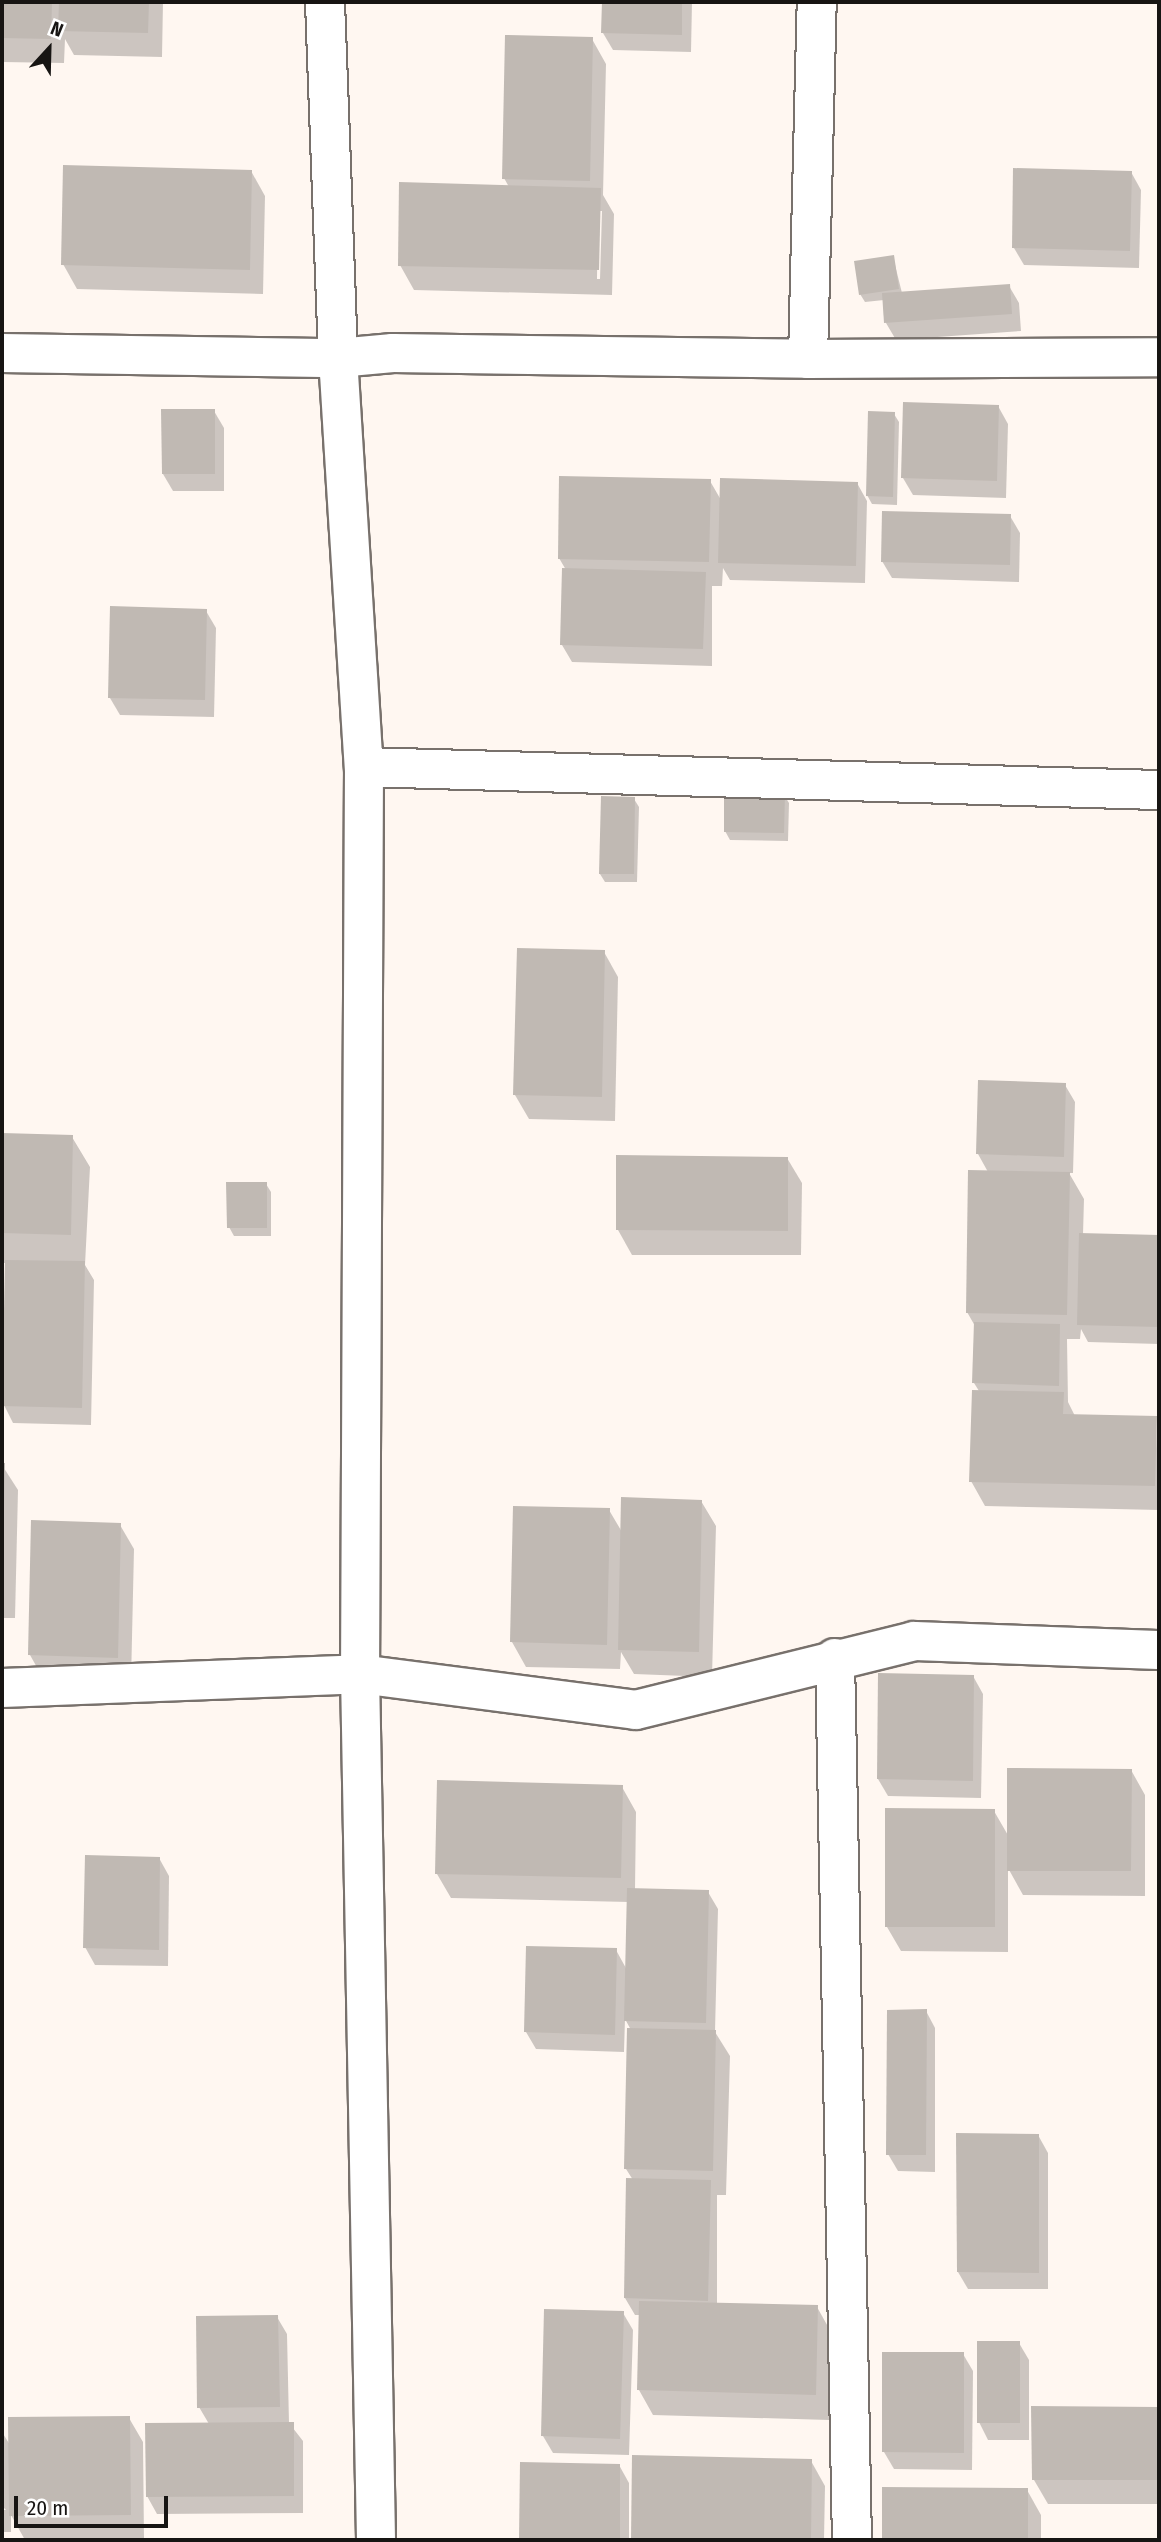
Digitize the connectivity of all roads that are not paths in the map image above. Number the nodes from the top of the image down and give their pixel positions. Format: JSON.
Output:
{"nodes":[{"id":1,"x":325,"y":2,"type":"edge"},
{"id":2,"x":817,"y":2,"type":"edge"},
{"id":3,"x":2,"y":353,"type":"edge"},
{"id":4,"x":1159,"y":357,"type":"edge"},
{"id":5,"x":338,"y":358,"type":"junction"},
{"id":6,"x":808,"y":359,"type":"junction"},
{"id":7,"x":364,"y":767,"type":"junction"},
{"id":8,"x":1159,"y":790,"type":"edge"},
{"id":9,"x":1159,"y":1650,"type":"edge"},
{"id":10,"x":835,"y":1658,"type":"junction"},
{"id":11,"x":360,"y":1674,"type":"junction"},
{"id":12,"x":2,"y":1688,"type":"edge"},
{"id":13,"x":376,"y":2540,"type":"edge"},
{"id":14,"x":852,"y":2540,"type":"edge"}],
"edges":[{"from":1,"to":5,"type":"street"},
{"from":2,"to":6,"type":"street"},
{"from":3,"to":5,"type":"street"},
{"from":4,"to":6,"type":"street"},
{"from":5,"to":6,"type":"street"},
{"from":5,"to":7,"type":"street"},
{"from":7,"to":8,"type":"street"},
{"from":7,"to":11,"type":"street"},
{"from":9,"to":10,"type":"street"},
{"from":10,"to":11,"type":"street"},
{"from":10,"to":14,"type":"street"},
{"from":11,"to":12,"type":"street"},
{"from":11,"to":13,"type":"street"}]}
